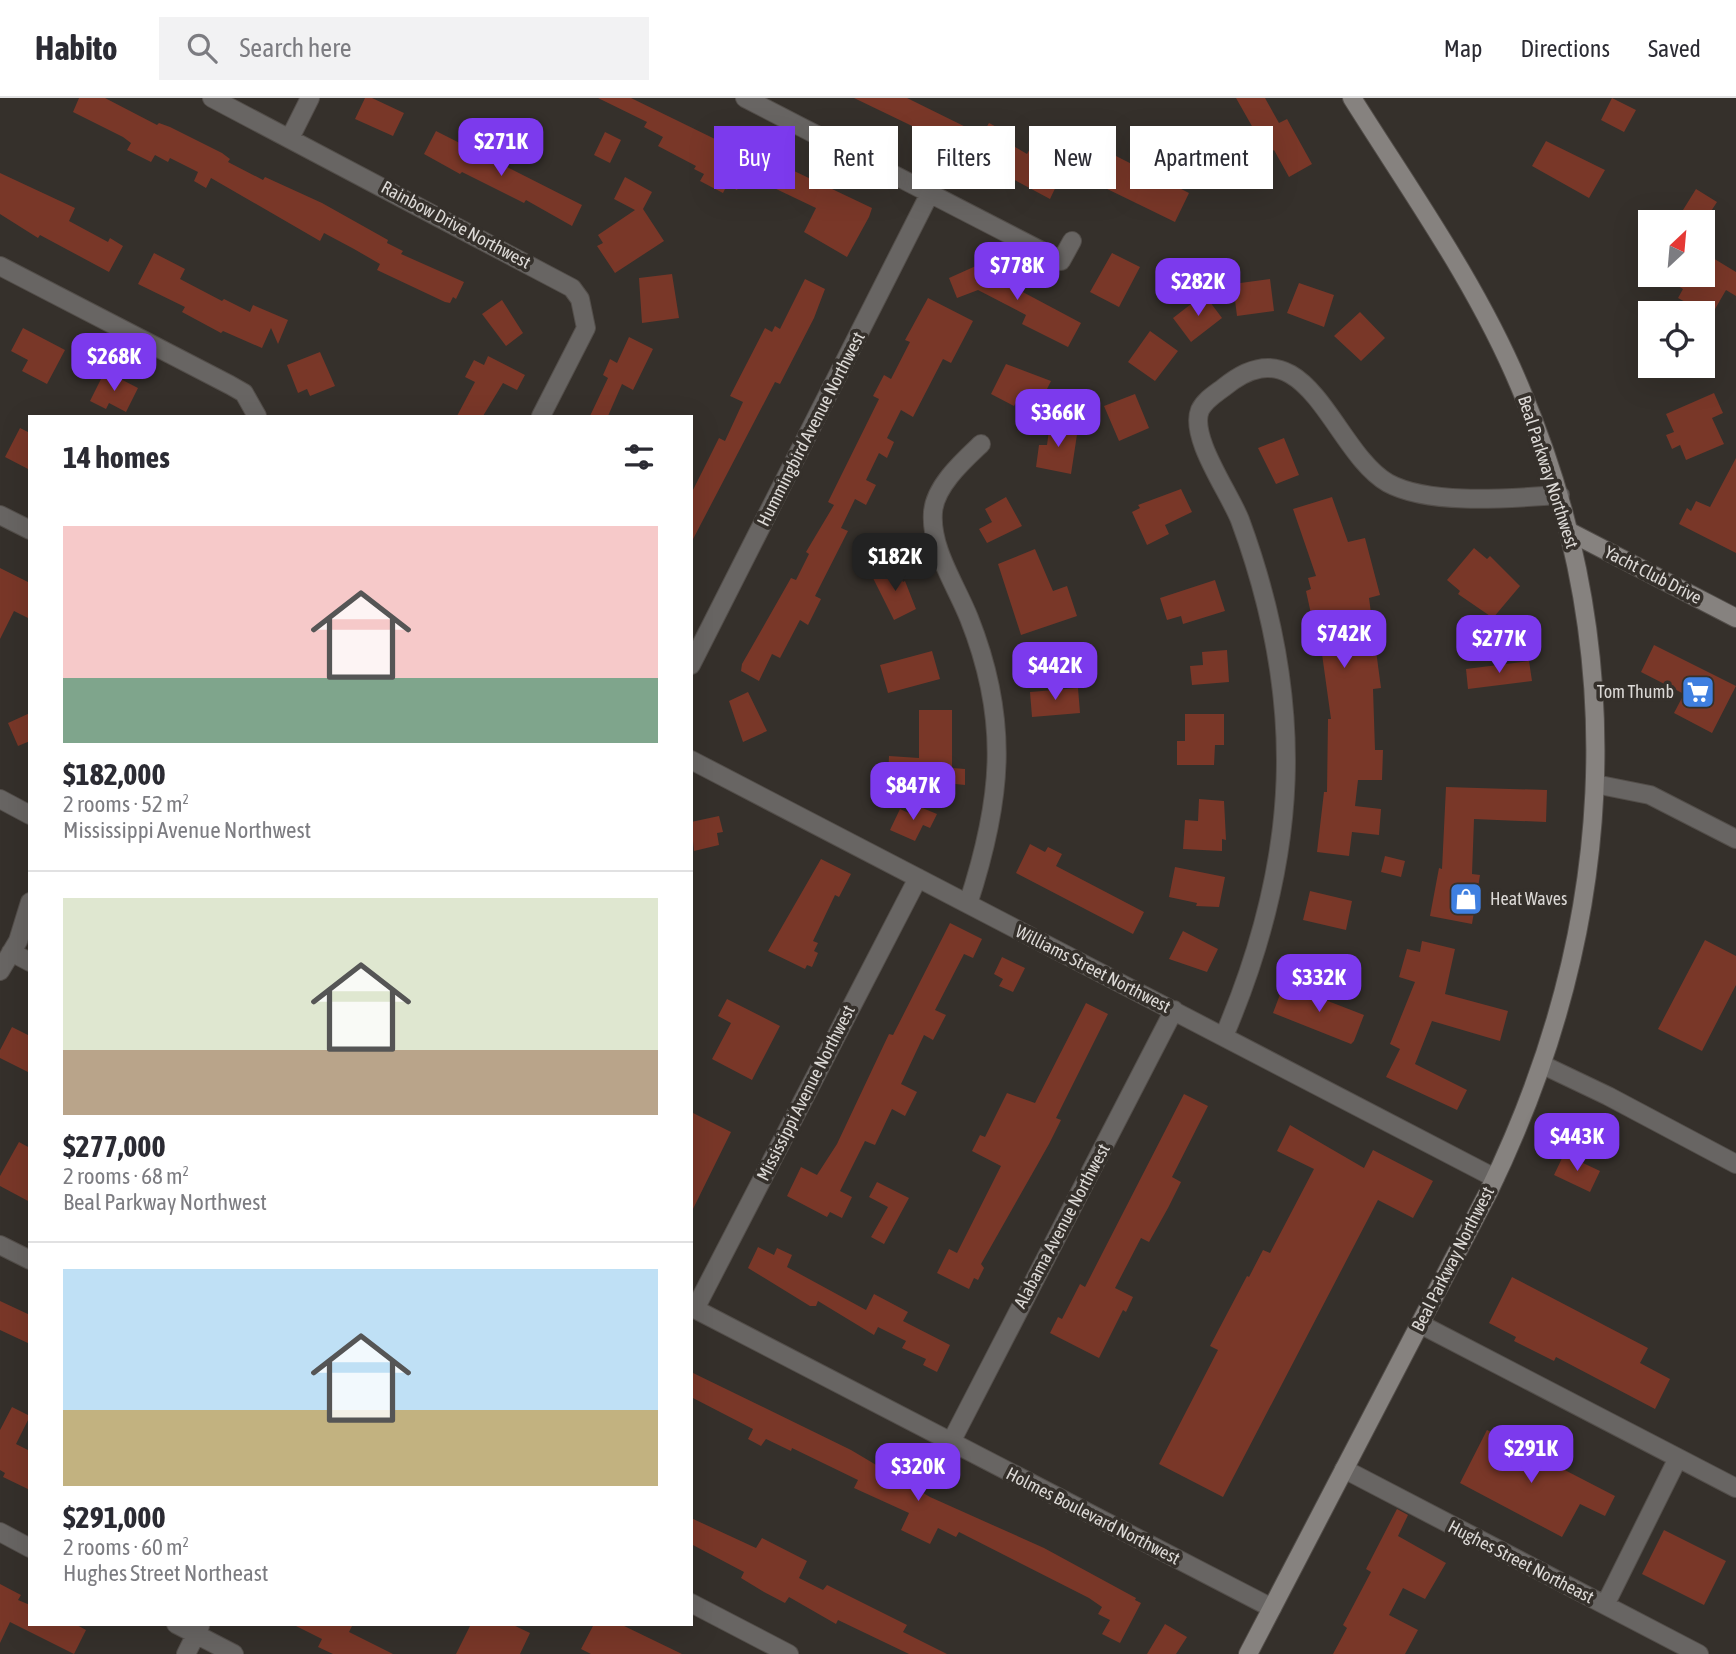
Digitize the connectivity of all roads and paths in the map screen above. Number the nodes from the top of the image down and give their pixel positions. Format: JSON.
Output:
{"nodes":[{"id":1,"x":212,"y":98,"type":"edge"},
{"id":2,"x":310,"y":98,"type":"edge"},
{"id":3,"x":745,"y":98,"type":"edge"},
{"id":4,"x":1352,"y":98,"type":"edge"},
{"id":5,"x":290,"y":138,"type":"junction"},
{"id":6,"x":930,"y":193,"type":"junction"},
{"id":7,"x":1072,"y":241,"type":"dead end"},
{"id":8,"x":0,"y":266,"type":"edge"},
{"id":9,"x":256,"y":415,"type":"edge"},
{"id":10,"x":542,"y":415,"type":"edge"},
{"id":11,"x":981,"y":443,"type":"dead end"},
{"id":12,"x":1560,"y":495,"type":"junction"},
{"id":13,"x":0,"y":515,"type":"edge"},
{"id":14,"x":28,"y":529,"type":"edge"},
{"id":15,"x":1570,"y":532,"type":"junction"},
{"id":16,"x":1736,"y":618,"type":"edge"},
{"id":17,"x":693,"y":661,"type":"edge"},
{"id":18,"x":693,"y":761,"type":"edge"},
{"id":19,"x":1595,"y":784,"type":"junction"},
{"id":20,"x":0,"y":799,"type":"edge"},
{"id":21,"x":28,"y":814,"type":"edge"},
{"id":22,"x":1736,"y":839,"type":"edge"},
{"id":23,"x":918,"y":878,"type":"junction"},
{"id":24,"x":968,"y":904,"type":"junction"},
{"id":25,"x":28,"y":907,"type":"edge"},
{"id":26,"x":11,"y":952,"type":"junction"},
{"id":27,"x":28,"y":961,"type":"edge"},
{"id":28,"x":0,"y":971,"type":"edge"},
{"id":29,"x":1174,"y":1010,"type":"junction"},
{"id":30,"x":1224,"y":1036,"type":"junction"},
{"id":31,"x":1543,"y":1065,"type":"junction"},
{"id":32,"x":1736,"y":1164,"type":"edge"},
{"id":33,"x":1495,"y":1178,"type":"junction"},
{"id":34,"x":0,"y":1245,"type":"edge"},
{"id":35,"x":28,"y":1259,"type":"edge"},
{"id":36,"x":693,"y":1308,"type":"edge"},
{"id":37,"x":1420,"y":1324,"type":"junction"},
{"id":38,"x":951,"y":1442,"type":"junction"},
{"id":39,"x":1678,"y":1458,"type":"junction"},
{"id":40,"x":1344,"y":1469,"type":"junction"},
{"id":41,"x":1736,"y":1488,"type":"edge"},
{"id":42,"x":0,"y":1532,"type":"edge"},
{"id":43,"x":28,"y":1547,"type":"edge"},
{"id":44,"x":693,"y":1604,"type":"edge"},
{"id":45,"x":1605,"y":1605,"type":"junction"},
{"id":46,"x":1272,"y":1608,"type":"junction"},
{"id":47,"x":199,"y":1629,"type":"edge"},
{"id":48,"x":186,"y":1654,"type":"edge"},
{"id":49,"x":234,"y":1654,"type":"edge"},
{"id":50,"x":789,"y":1654,"type":"edge"},
{"id":51,"x":1248,"y":1654,"type":"edge"},
{"id":52,"x":1699,"y":1654,"type":"edge"}],
"edges":[{"from":1,"to":5,"type":"street","name":"Rainbow Drive Northwest"},
{"from":2,"to":5,"type":"street"},
{"from":3,"to":6,"type":"street"},
{"from":4,"to":12,"type":"main road","name":"Beal Parkway Northwest"},
{"from":5,"to":10,"type":"street","name":"Rainbow Drive Northwest"},
{"from":6,"to":7,"type":"street"},
{"from":6,"to":17,"type":"street","name":"Hummingbird Avenue Northwest"},
{"from":8,"to":9,"type":"street"},
{"from":11,"to":24,"type":"street"},
{"from":12,"to":15,"type":"main road","name":"Beal Parkway Northwest"},
{"from":12,"to":30,"type":"street"},
{"from":13,"to":14,"type":"street"},
{"from":15,"to":16,"type":"main road","name":"Yacht Club Drive"},
{"from":15,"to":19,"type":"main road","name":"Beal Parkway Northwest"},
{"from":18,"to":23,"type":"street","name":"Williams Street Northwest"},
{"from":19,"to":22,"type":"street"},
{"from":19,"to":31,"type":"main road","name":"Beal Parkway Northwest"},
{"from":20,"to":21,"type":"street"},
{"from":23,"to":24,"type":"street","name":"Williams Street Northwest"},
{"from":23,"to":36,"type":"street","name":"Mississippi Avenue Northwest"},
{"from":24,"to":29,"type":"street","name":"Williams Street Northwest"},
{"from":25,"to":26,"type":"street"},
{"from":26,"to":27,"type":"street"},
{"from":26,"to":28,"type":"street"},
{"from":29,"to":30,"type":"street","name":"Williams Street Northwest"},
{"from":29,"to":38,"type":"street","name":"Alabama Avenue Northwest"},
{"from":30,"to":33,"type":"street","name":"Williams Street Northwest"},
{"from":31,"to":32,"type":"street"},
{"from":31,"to":33,"type":"main road","name":"Beal Parkway Northwest"},
{"from":33,"to":37,"type":"main road","name":"Beal Parkway Northwest"},
{"from":34,"to":35,"type":"street"},
{"from":36,"to":38,"type":"street","name":"Holmes Boulevard Northwest"},
{"from":37,"to":39,"type":"street"},
{"from":37,"to":40,"type":"main road","name":"Beal Parkway Northwest"},
{"from":38,"to":46,"type":"street","name":"Holmes Boulevard Northwest"},
{"from":39,"to":41,"type":"street"},
{"from":39,"to":45,"type":"street"},
{"from":40,"to":45,"type":"street","name":"Hughes Street Northeast"},
{"from":40,"to":46,"type":"main road","name":"Beal Parkway Northwest"},
{"from":42,"to":43,"type":"street"},
{"from":44,"to":50,"type":"street"},
{"from":45,"to":52,"type":"street","name":"Hughes Street Northeast"},
{"from":46,"to":51,"type":"main road","name":"Beal Parkway Northwest"},
{"from":47,"to":48,"type":"street"},
{"from":47,"to":49,"type":"street"}]}
